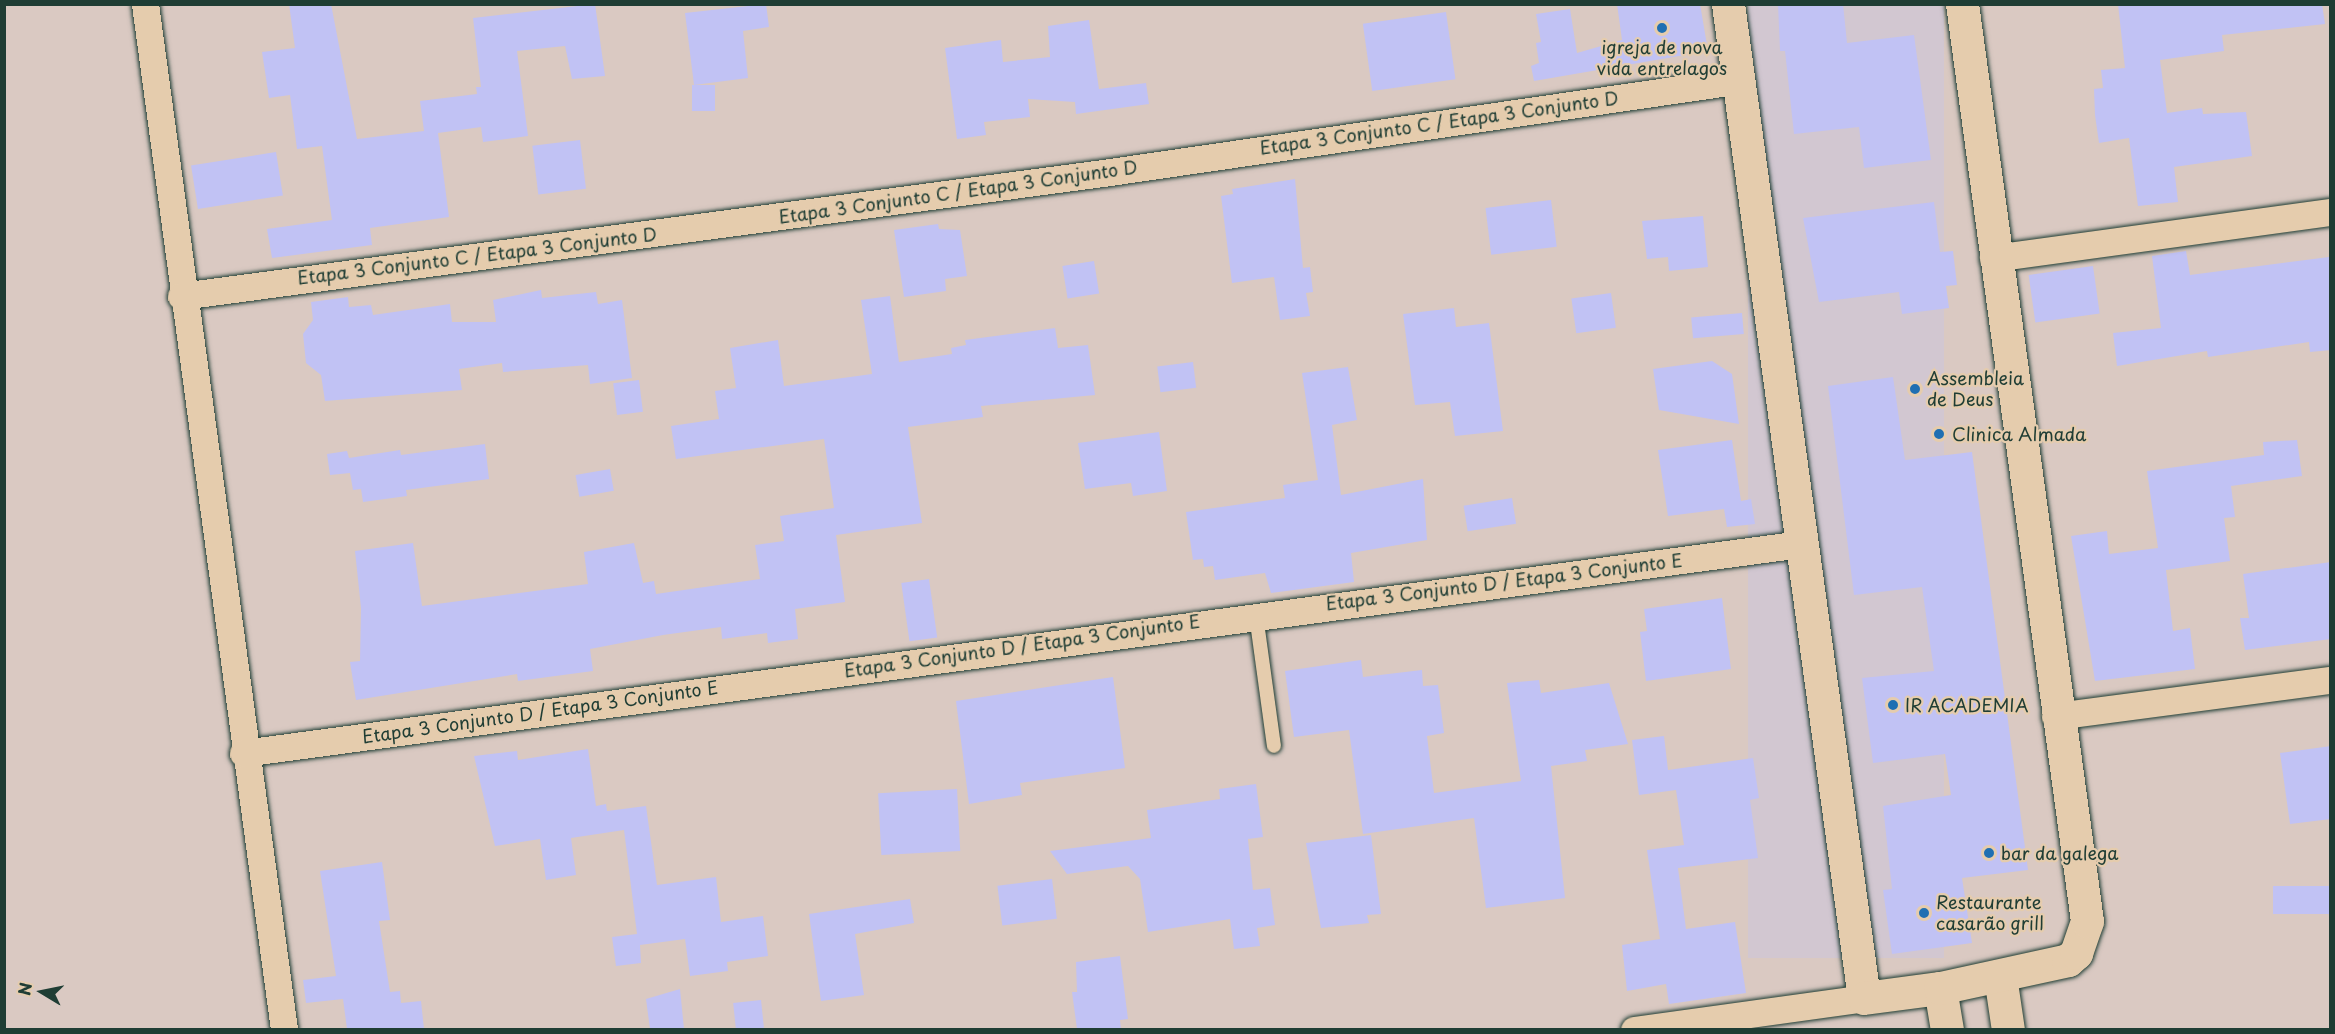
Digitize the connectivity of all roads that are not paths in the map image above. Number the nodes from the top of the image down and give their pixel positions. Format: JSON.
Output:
{"nodes":[{"id":1,"x":145,"y":4,"type":"edge"},
{"id":2,"x":1728,"y":4,"type":"edge"},
{"id":3,"x":1962,"y":4,"type":"edge"},
{"id":4,"x":1735,"y":81,"type":"junction"},
{"id":5,"x":2331,"y":212,"type":"edge"},
{"id":6,"x":1993,"y":258,"type":"junction"},
{"id":7,"x":181,"y":296,"type":"junction"},
{"id":8,"x":1801,"y":544,"type":"junction"},
{"id":9,"x":1256,"y":614,"type":"junction"},
{"id":10,"x":2331,"y":680,"type":"edge"},
{"id":11,"x":2055,"y":716,"type":"junction"},
{"id":12,"x":1274,"y":746,"type":"dead end"},
{"id":13,"x":243,"y":753,"type":"junction"},
{"id":14,"x":2000,"y":976,"type":"junction"},
{"id":15,"x":1940,"y":987,"type":"junction"},
{"id":16,"x":1864,"y":998,"type":"junction"},
{"id":17,"x":284,"y":1029,"type":"edge"},
{"id":18,"x":1634,"y":1029,"type":"edge"},
{"id":19,"x":1947,"y":1029,"type":"edge"},
{"id":20,"x":2008,"y":1029,"type":"edge"}],
"edges":[{"from":1,"to":7,"type":"street"},
{"from":2,"to":4,"type":"street"},
{"from":3,"to":6,"type":"street"},
{"from":4,"to":7,"type":"street","name":"Etapa 3 Conjunto C / Etapa 3 Conjunto D"},
{"from":4,"to":8,"type":"street"},
{"from":5,"to":6,"type":"street"},
{"from":6,"to":11,"type":"street"},
{"from":7,"to":13,"type":"street"},
{"from":8,"to":9,"type":"street","name":"Etapa 3 Conjunto D / Etapa 3 Conjunto E"},
{"from":8,"to":16,"type":"street"},
{"from":9,"to":12,"type":"lane"},
{"from":9,"to":13,"type":"street","name":"Etapa 3 Conjunto D / Etapa 3 Conjunto E"},
{"from":10,"to":11,"type":"street"},
{"from":11,"to":14,"type":"street"},
{"from":13,"to":17,"type":"street"},
{"from":14,"to":15,"type":"street"},
{"from":14,"to":20,"type":"street"},
{"from":15,"to":16,"type":"street"},
{"from":15,"to":19,"type":"street"},
{"from":16,"to":18,"type":"street"}]}
